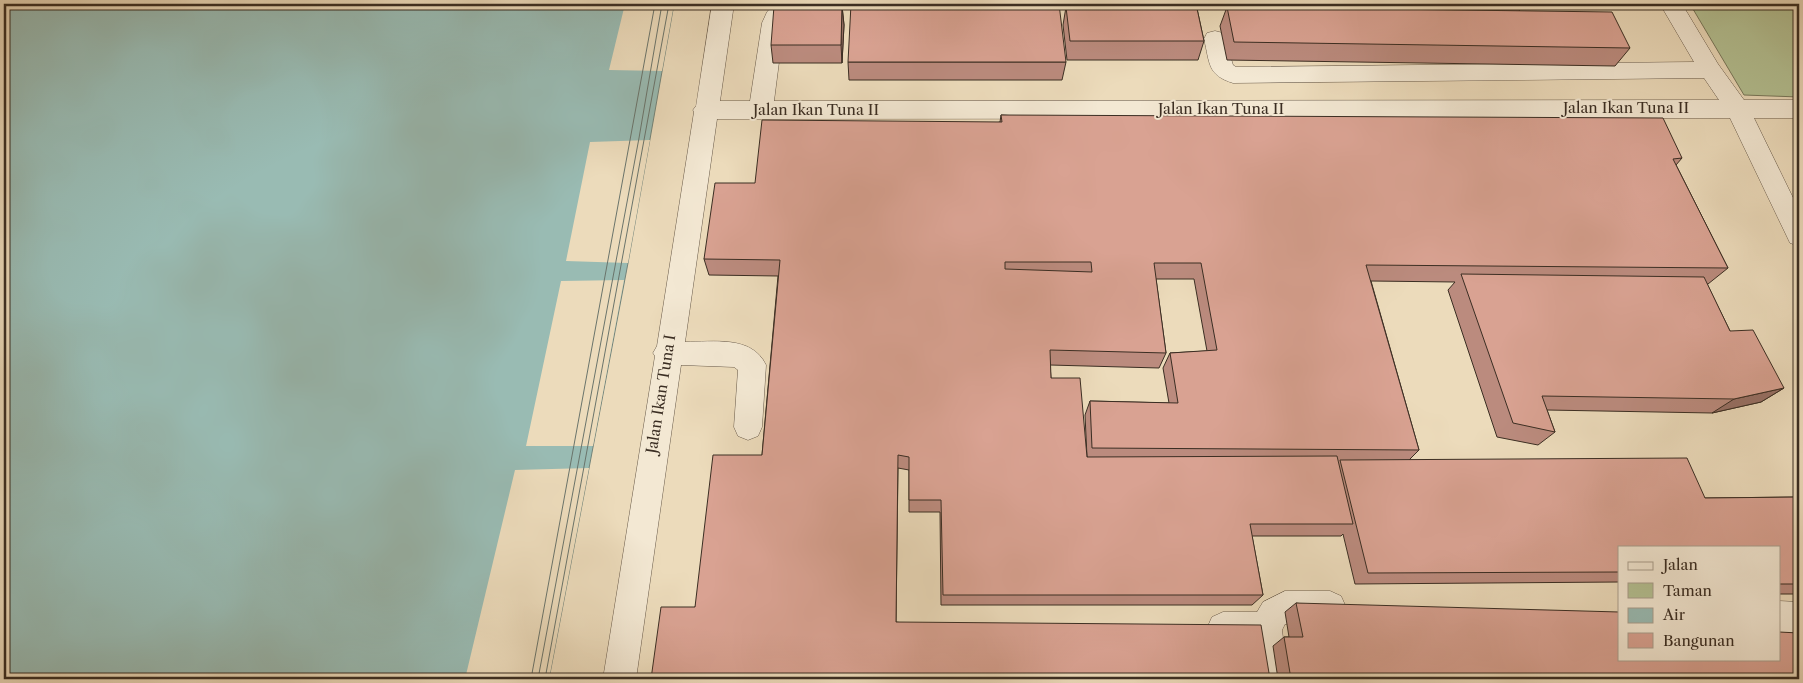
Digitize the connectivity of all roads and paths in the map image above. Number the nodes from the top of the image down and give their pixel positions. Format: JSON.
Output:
{"nodes":[{"id":1,"x":723,"y":4,"type":"edge"},
{"id":2,"x":786,"y":4,"type":"edge"},
{"id":3,"x":1671,"y":4,"type":"edge"},
{"id":4,"x":1215,"y":39,"type":"dead end"},
{"id":5,"x":1710,"y":70,"type":"junction"},
{"id":6,"x":1737,"y":108,"type":"junction"},
{"id":7,"x":1799,"y":109,"type":"edge"},
{"id":8,"x":705,"y":110,"type":"junction"},
{"id":9,"x":761,"y":110,"type":"junction"},
{"id":10,"x":1799,"y":236,"type":"edge"},
{"id":11,"x":668,"y":353,"type":"junction"},
{"id":12,"x":748,"y":427,"type":"dead end"},
{"id":13,"x":1363,"y":607,"type":"edge"},
{"id":14,"x":1780,"y":617,"type":"edge"},
{"id":15,"x":1799,"y":618,"type":"edge"},
{"id":16,"x":1196,"y":628,"type":"edge"},
{"id":17,"x":1266,"y":628,"type":"junction"},
{"id":18,"x":619,"y":679,"type":"edge"},
{"id":19,"x":1272,"y":679,"type":"edge"}],
"edges":[{"from":1,"to":8,"type":"street","name":"Jalan Ikan Tuna I"},
{"from":2,"to":9,"type":"street"},
{"from":3,"to":5,"type":"street"},
{"from":4,"to":5,"type":"street"},
{"from":5,"to":6,"type":"street"},
{"from":6,"to":7,"type":"street","name":"Jalan Ikan Tuna II"},
{"from":6,"to":9,"type":"street","name":"Jalan Ikan Tuna II"},
{"from":6,"to":10,"type":"street"},
{"from":8,"to":9,"type":"street","name":"Jalan Ikan Tuna II"},
{"from":8,"to":11,"type":"street","name":"Jalan Ikan Tuna I"},
{"from":11,"to":12,"type":"street"},
{"from":11,"to":18,"type":"street","name":"Jalan Ikan Tuna I"},
{"from":13,"to":17,"type":"street"},
{"from":14,"to":15,"type":"street"},
{"from":16,"to":17,"type":"street"},
{"from":17,"to":19,"type":"street"}]}
